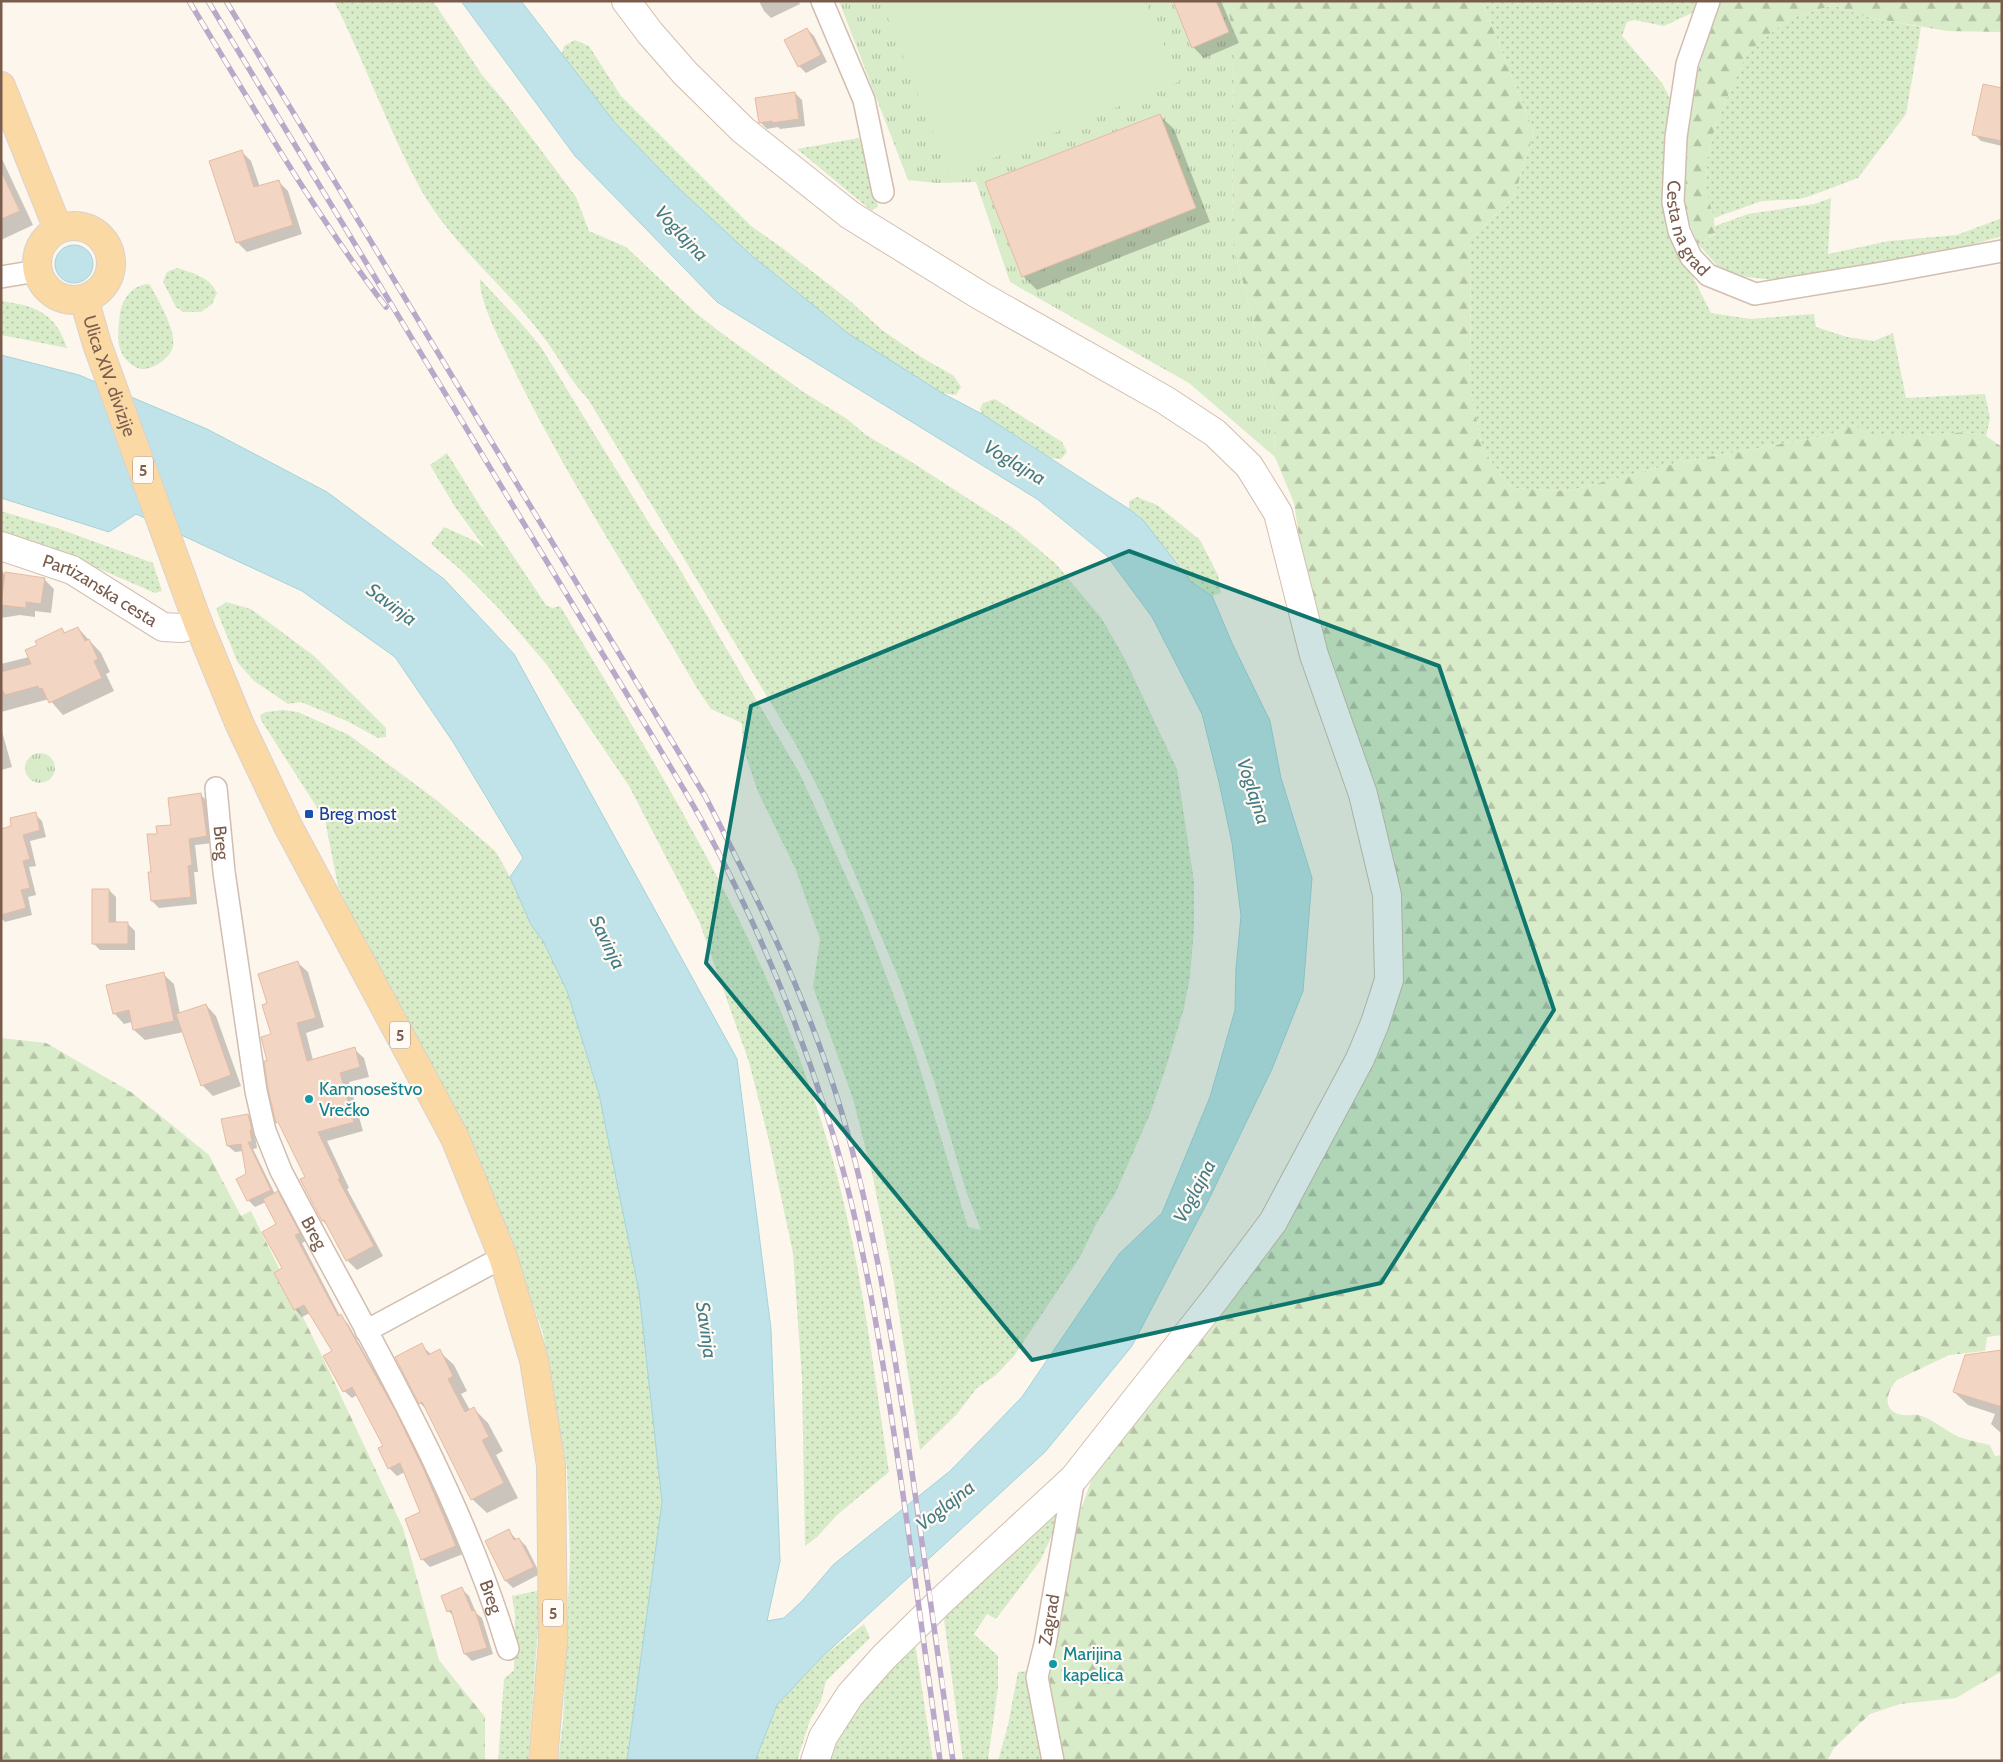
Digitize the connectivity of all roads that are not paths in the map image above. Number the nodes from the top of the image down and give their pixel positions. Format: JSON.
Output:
{"nodes":[{"id":1,"x":626,"y":1,"type":"edge"},
{"id":2,"x":822,"y":1,"type":"edge"},
{"id":3,"x":1709,"y":1,"type":"edge"},
{"id":4,"x":1,"y":86,"type":"edge"},
{"id":5,"x":883,"y":192,"type":"dead end"},
{"id":6,"x":58,"y":229,"type":"junction"},
{"id":7,"x":2002,"y":251,"type":"edge"},
{"id":8,"x":37,"y":271,"type":"junction"},
{"id":9,"x":1,"y":276,"type":"edge"},
{"id":10,"x":84,"y":299,"type":"junction"},
{"id":11,"x":1,"y":546,"type":"edge"},
{"id":12,"x":198,"y":623,"type":"junction"},
{"id":13,"x":216,"y":788,"type":"dead end"},
{"id":14,"x":503,"y":1257,"type":"junction"},
{"id":15,"x":366,"y":1332,"type":"junction"},
{"id":16,"x":1074,"y":1478,"type":"junction"},
{"id":17,"x":508,"y":1649,"type":"dead end"},
{"id":18,"x":543,"y":1761,"type":"edge"},
{"id":19,"x":815,"y":1761,"type":"edge"},
{"id":20,"x":1053,"y":1761,"type":"edge"}],
"edges":[{"from":1,"to":16,"type":"street"},
{"from":2,"to":5,"type":"street"},
{"from":3,"to":7,"type":"street","name":"Cesta na grad"},
{"from":4,"to":6,"type":"main road"},
{"from":6,"to":8,"type":"main road"},
{"from":6,"to":10,"type":"main road"},
{"from":8,"to":9,"type":"street"},
{"from":8,"to":10,"type":"main road"},
{"from":10,"to":12,"type":"main road","name":"Ulica XIV. divizije","number":"5"},
{"from":11,"to":12,"type":"street","name":"Partizanska cesta"},
{"from":12,"to":14,"type":"main road","number":"5"},
{"from":13,"to":15,"type":"street","name":"Breg"},
{"from":14,"to":15,"type":"street"},
{"from":14,"to":18,"type":"main road","number":"5"},
{"from":15,"to":17,"type":"street","name":"Breg"},
{"from":16,"to":19,"type":"street"},
{"from":16,"to":20,"type":"street","name":"Zagrad"}]}
